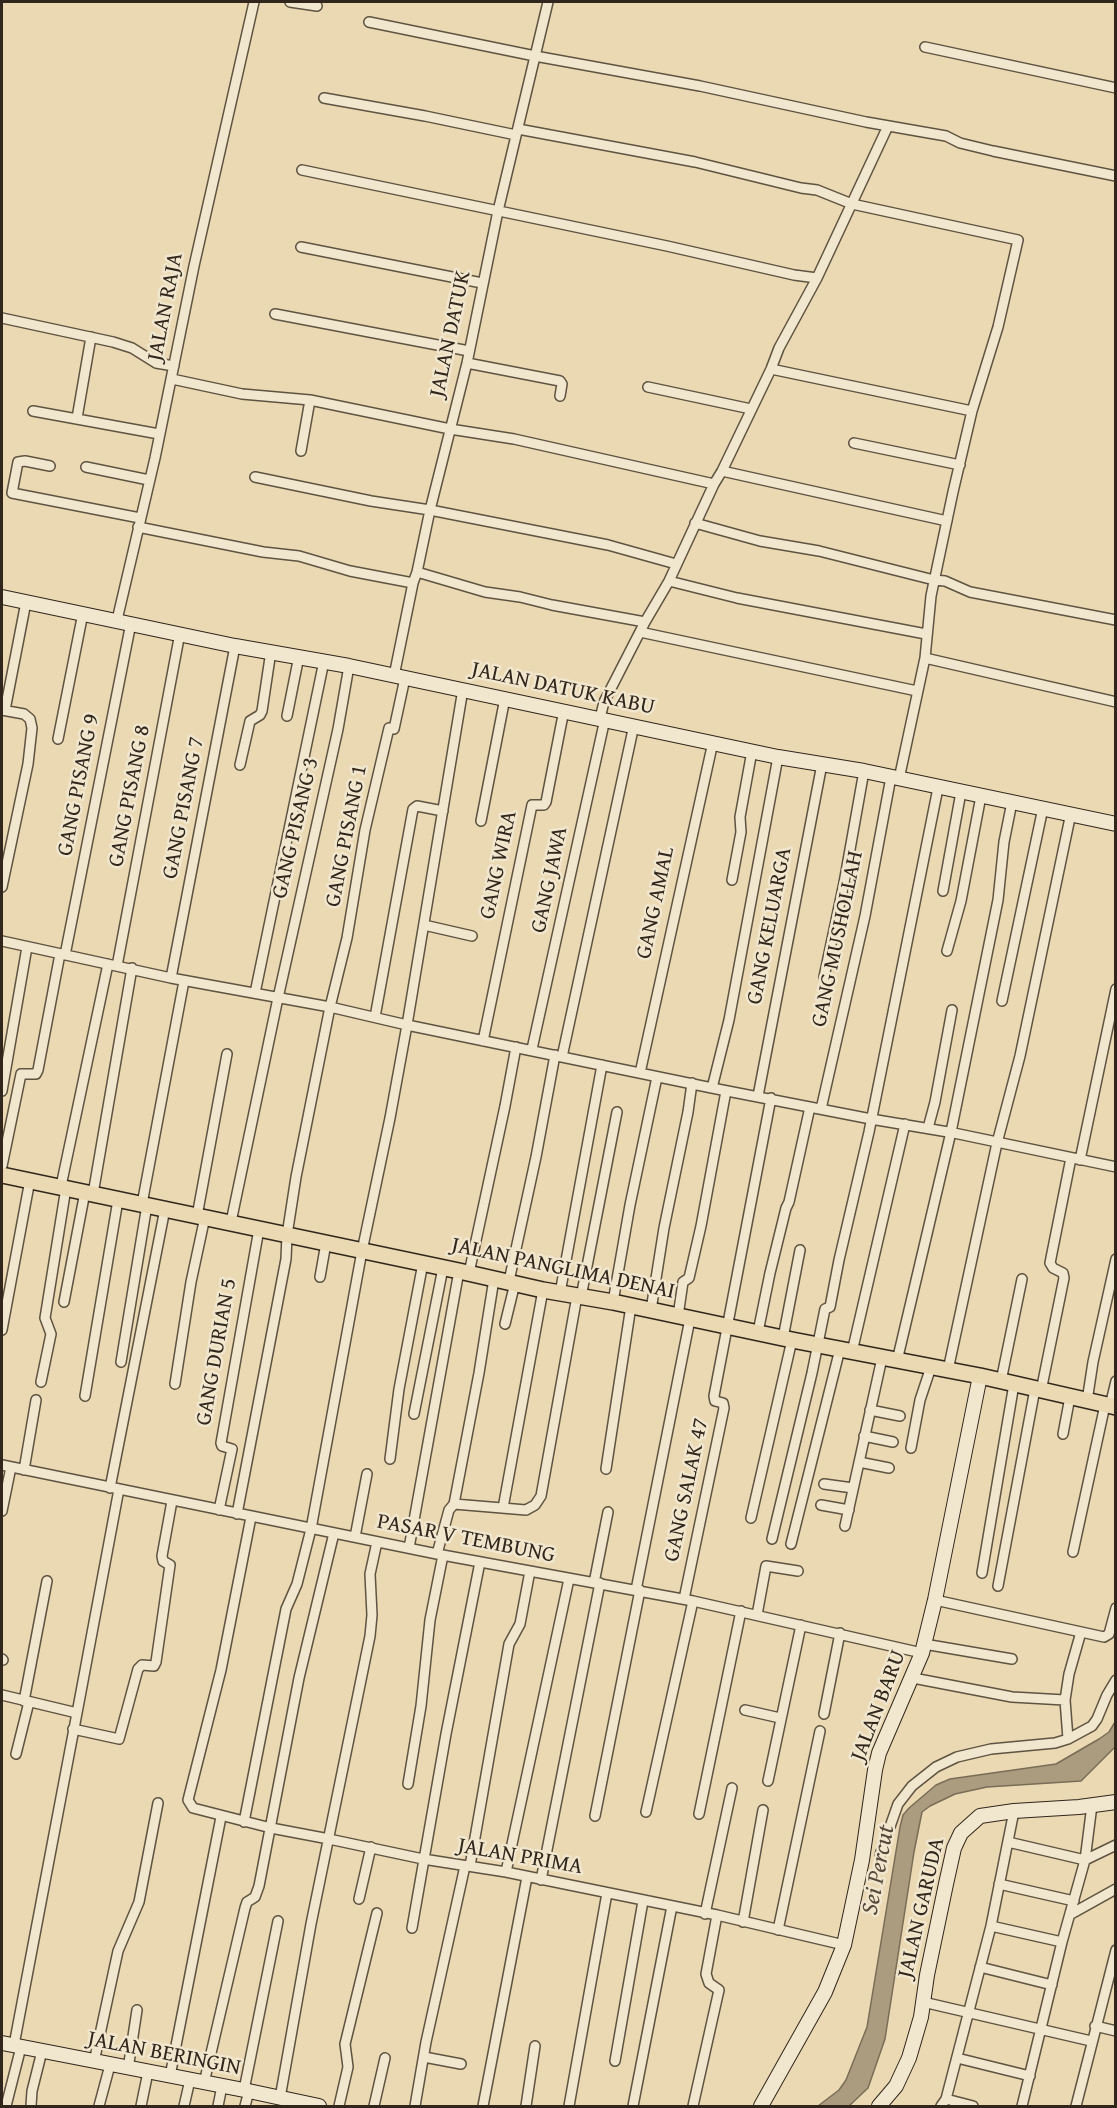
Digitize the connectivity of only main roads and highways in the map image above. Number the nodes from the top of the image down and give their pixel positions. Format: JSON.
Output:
{"nodes":[{"id":1,"x":2,"y":1175,"type":"edge"},
{"id":2,"x":1110,"y":1406,"type":"edge"}],
"edges":[{"from":1,"to":2,"type":"main road","name":"JALAN PANGLIMA DENAI"}]}
